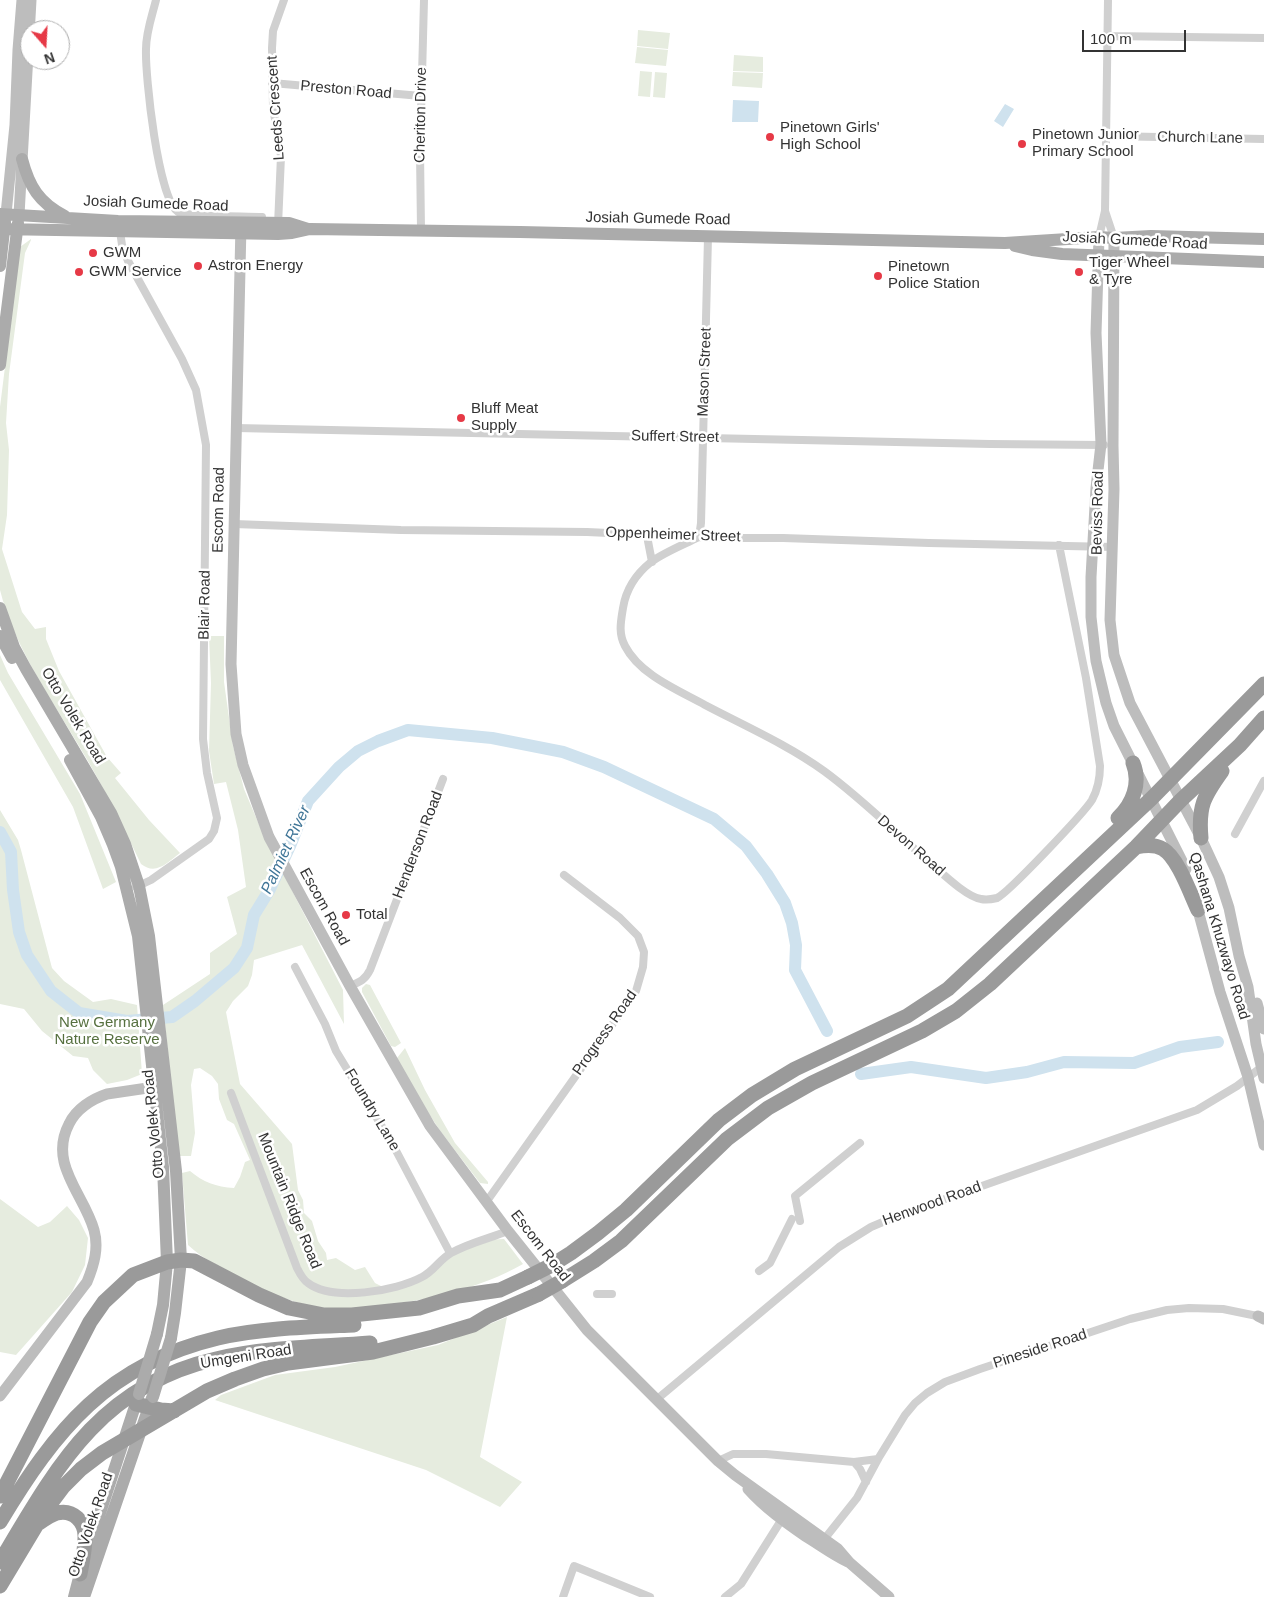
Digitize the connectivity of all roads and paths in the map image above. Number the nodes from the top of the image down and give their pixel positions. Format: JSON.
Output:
{"nodes":[{"id":1,"x":22,"y":0,"type":"edge"},
{"id":2,"x":31,"y":0,"type":"edge"},
{"id":3,"x":156,"y":0,"type":"edge"},
{"id":4,"x":284,"y":0,"type":"edge"},
{"id":5,"x":424,"y":0,"type":"edge"},
{"id":6,"x":1108,"y":0,"type":"edge"},
{"id":7,"x":1108,"y":36,"type":"junction"},
{"id":8,"x":1264,"y":38,"type":"edge"},
{"id":9,"x":272,"y":83,"type":"junction"},
{"id":10,"x":421,"y":96,"type":"junction"},
{"id":11,"x":1106,"y":136,"type":"junction"},
{"id":12,"x":1264,"y":139,"type":"edge"},
{"id":13,"x":22,"y":159,"type":"junction"},
{"id":14,"x":1105,"y":211,"type":"junction"},
{"id":15,"x":3,"y":214,"type":"edge"},
{"id":16,"x":19,"y":215,"type":"junction"},
{"id":17,"x":68,"y":218,"type":"junction"},
{"id":18,"x":278,"y":225,"type":"junction"},
{"id":19,"x":241,"y":228,"type":"junction"},
{"id":20,"x":2,"y":229,"type":"edge"},
{"id":21,"x":18,"y":230,"type":"junction"},
{"id":22,"x":120,"y":230,"type":"junction"},
{"id":23,"x":421,"y":230,"type":"junction"},
{"id":24,"x":708,"y":237,"type":"junction"},
{"id":25,"x":1099,"y":237,"type":"junction"},
{"id":26,"x":1114,"y":238,"type":"junction"},
{"id":27,"x":1264,"y":239,"type":"edge"},
{"id":28,"x":1005,"y":243,"type":"junction"},
{"id":29,"x":1099,"y":255,"type":"junction"},
{"id":30,"x":1114,"y":256,"type":"junction"},
{"id":31,"x":1264,"y":262,"type":"edge"},
{"id":32,"x":0,"y":266,"type":"edge"},
{"id":33,"x":0,"y":365,"type":"edge"},
{"id":34,"x":236,"y":428,"type":"junction"},
{"id":35,"x":703,"y":437,"type":"junction"},
{"id":36,"x":1107,"y":445,"type":"junction"},
{"id":37,"x":234,"y":524,"type":"junction"},
{"id":38,"x":647,"y":536,"type":"junction"},
{"id":39,"x":699,"y":537,"type":"junction"},
{"id":40,"x":1059,"y":545,"type":"junction"},
{"id":41,"x":1093,"y":546,"type":"junction"},
{"id":42,"x":1113,"y":547,"type":"junction"},
{"id":43,"x":652,"y":562,"type":"junction"},
{"id":44,"x":0,"y":608,"type":"edge"},
{"id":45,"x":0,"y":636,"type":"edge"},
{"id":46,"x":1264,"y":684,"type":"edge"},
{"id":47,"x":1264,"y":718,"type":"edge"},
{"id":48,"x":1240,"y":745,"type":"junction"},
{"id":49,"x":1134,"y":763,"type":"junction"},
{"id":50,"x":443,"y":779,"type":"dead end"},
{"id":51,"x":1170,"y":779,"type":"junction"},
{"id":52,"x":1264,"y":781,"type":"edge"},
{"id":53,"x":1152,"y":798,"type":"junction"},
{"id":54,"x":1181,"y":800,"type":"junction"},
{"id":55,"x":1162,"y":820,"type":"junction"},
{"id":56,"x":1235,"y":834,"type":"dead end"},
{"id":57,"x":1201,"y":838,"type":"junction"},
{"id":58,"x":1136,"y":847,"type":"junction"},
{"id":59,"x":564,"y":875,"type":"dead end"},
{"id":60,"x":1066,"y":877,"type":"junction"},
{"id":61,"x":133,"y":888,"type":"junction"},
{"id":62,"x":1198,"y":910,"type":"junction"},
{"id":63,"x":295,"y":967,"type":"dead end"},
{"id":64,"x":350,"y":986,"type":"junction"},
{"id":65,"x":1248,"y":986,"type":"junction"},
{"id":66,"x":1264,"y":1029,"type":"edge"},
{"id":67,"x":1263,"y":1070,"type":"edge"},
{"id":68,"x":1248,"y":1077,"type":"junction"},
{"id":69,"x":160,"y":1086,"type":"junction"},
{"id":70,"x":231,"y":1094,"type":"dead end"},
{"id":71,"x":860,"y":1143,"type":"dead end"},
{"id":72,"x":1264,"y":1145,"type":"edge"},
{"id":73,"x":487,"y":1200,"type":"junction"},
{"id":74,"x":508,"y":1231,"type":"junction"},
{"id":75,"x":450,"y":1254,"type":"junction"},
{"id":76,"x":174,"y":1261,"type":"junction"},
{"id":77,"x":759,"y":1271,"type":"dead end"},
{"id":78,"x":500,"y":1290,"type":"junction"},
{"id":79,"x":597,"y":1294,"type":"dead end"},
{"id":80,"x":612,"y":1294,"type":"dead end"},
{"id":81,"x":488,"y":1316,"type":"junction"},
{"id":82,"x":1262,"y":1318,"type":"edge"},
{"id":83,"x":0,"y":1396,"type":"edge"},
{"id":84,"x":656,"y":1400,"type":"junction"},
{"id":85,"x":144,"y":1401,"type":"junction"},
{"id":86,"x":174,"y":1411,"type":"junction"},
{"id":87,"x":142,"y":1431,"type":"junction"},
{"id":88,"x":124,"y":1440,"type":"junction"},
{"id":89,"x":878,"y":1459,"type":"junction"},
{"id":90,"x":718,"y":1460,"type":"junction"},
{"id":91,"x":854,"y":1462,"type":"junction"},
{"id":92,"x":735,"y":1475,"type":"junction"},
{"id":93,"x":866,"y":1482,"type":"junction"},
{"id":94,"x":0,"y":1496,"type":"edge"},
{"id":95,"x":782,"y":1519,"type":"junction"},
{"id":96,"x":0,"y":1522,"type":"edge"},
{"id":97,"x":39,"y":1522,"type":"junction"},
{"id":98,"x":822,"y":1542,"type":"junction"},
{"id":99,"x":0,"y":1562,"type":"edge"},
{"id":100,"x":80,"y":1574,"type":"junction"},
{"id":101,"x":0,"y":1586,"type":"edge"},
{"id":102,"x":74,"y":1597,"type":"edge"},
{"id":103,"x":84,"y":1597,"type":"edge"},
{"id":104,"x":563,"y":1597,"type":"edge"},
{"id":105,"x":650,"y":1597,"type":"edge"},
{"id":106,"x":725,"y":1597,"type":"edge"},
{"id":107,"x":889,"y":1597,"type":"edge"}],
"edges":[{"from":1,"to":15,"type":"main road"},
{"from":2,"to":13,"type":"main road"},
{"from":3,"to":18,"type":"street"},
{"from":4,"to":9,"type":"street","name":"Leeds Crescent"},
{"from":5,"to":10,"type":"street","name":"Cheriton Drive"},
{"from":6,"to":7,"type":"street","name":"Beviss Road"},
{"from":7,"to":8,"type":"street"},
{"from":7,"to":11,"type":"street","name":"Beviss Road"},
{"from":9,"to":10,"type":"street","name":"Preston Road"},
{"from":9,"to":18,"type":"street","name":"Leeds Crescent"},
{"from":10,"to":23,"type":"street","name":"Cheriton Drive"},
{"from":11,"to":12,"type":"street","name":"Church Lane"},
{"from":11,"to":14,"type":"street","name":"Beviss Road"},
{"from":13,"to":16,"type":"main road"},
{"from":13,"to":17,"type":"main road"},
{"from":14,"to":25,"type":"street","name":"Beviss Road"},
{"from":14,"to":26,"type":"street","name":"Beviss Road"},
{"from":15,"to":16,"type":"main road","name":"Josiah Gumede Road"},
{"from":15,"to":20,"type":"main road"},
{"from":16,"to":17,"type":"main road","name":"Josiah Gumede Road"},
{"from":16,"to":21,"type":"main road"},
{"from":17,"to":19,"type":"main road","name":"Josiah Gumede Road"},
{"from":18,"to":19,"type":"main road","name":"Josiah Gumede Road"},
{"from":18,"to":23,"type":"main road","name":"Josiah Gumede Road"},
{"from":19,"to":22,"type":"main road","name":"Josiah Gumede Road"},
{"from":19,"to":34,"type":"main road","name":"Escom Road"},
{"from":20,"to":21,"type":"main road","name":"Josiah Gumede Road"},
{"from":20,"to":32,"type":"main road"},
{"from":21,"to":22,"type":"main road","name":"Josiah Gumede Road"},
{"from":21,"to":33,"type":"main road"},
{"from":22,"to":61,"type":"street","name":"Blair Road"},
{"from":23,"to":24,"type":"main road","name":"Josiah Gumede Road"},
{"from":24,"to":28,"type":"main road","name":"Josiah Gumede Road"},
{"from":24,"to":35,"type":"street","name":"Mason Street"},
{"from":25,"to":26,"type":"main road","name":"Josiah Gumede Road"},
{"from":25,"to":28,"type":"main road","name":"Josiah Gumede Road"},
{"from":25,"to":29,"type":"main road","name":"Beviss Road"},
{"from":26,"to":27,"type":"main road","name":"Josiah Gumede Road"},
{"from":26,"to":30,"type":"main road","name":"Beviss Road"},
{"from":28,"to":29,"type":"main road","name":"Josiah Gumede Road"},
{"from":29,"to":30,"type":"main road","name":"Josiah Gumede Road"},
{"from":29,"to":36,"type":"main road","name":"Beviss Road"},
{"from":30,"to":31,"type":"main road","name":"Josiah Gumede Road"},
{"from":30,"to":36,"type":"main road","name":"Beviss Road"},
{"from":34,"to":35,"type":"street","name":"Suffert Street"},
{"from":34,"to":37,"type":"main road","name":"Escom Road"},
{"from":35,"to":36,"type":"street","name":"Suffert Street"},
{"from":35,"to":39,"type":"street","name":"Mason Street"},
{"from":36,"to":41,"type":"main road","name":"Beviss Road"},
{"from":36,"to":42,"type":"main road","name":"Beviss Road"},
{"from":37,"to":38,"type":"street","name":"Oppenheimer Street"},
{"from":37,"to":64,"type":"main road","name":"Escom Road"},
{"from":38,"to":39,"type":"street","name":"Oppenheimer Street"},
{"from":38,"to":43,"type":"street"},
{"from":39,"to":40,"type":"street","name":"Oppenheimer Street"},
{"from":39,"to":43,"type":"street","name":"Devon Road"},
{"from":40,"to":41,"type":"street","name":"Oppenheimer Street"},
{"from":40,"to":43,"type":"street","name":"Devon Road"},
{"from":41,"to":42,"type":"street","name":"Oppenheimer Street"},
{"from":41,"to":49,"type":"main road","name":"Beviss Road"},
{"from":42,"to":51,"type":"main road","name":"Beviss Road"},
{"from":44,"to":61,"type":"main road","name":"Otto Volek Road"},
{"from":45,"to":61,"type":"main road","name":"Otto Volek Road"},
{"from":46,"to":51,"type":"highway"},
{"from":47,"to":48,"type":"highway"},
{"from":48,"to":54,"type":"highway"},
{"from":48,"to":57,"type":"highway"},
{"from":49,"to":53,"type":"main road","name":"Beviss Road"},
{"from":49,"to":60,"type":"highway"},
{"from":50,"to":64,"type":"street","name":"Henderson Road"},
{"from":51,"to":53,"type":"highway"},
{"from":51,"to":54,"type":"main road","name":"Beviss Road"},
{"from":52,"to":56,"type":"street"},
{"from":53,"to":55,"type":"main road","name":"Qashana Khuzwayo Road"},
{"from":53,"to":60,"type":"highway"},
{"from":54,"to":55,"type":"highway"},
{"from":54,"to":57,"type":"main road","name":"Qashana Khuzwayo Road"},
{"from":55,"to":58,"type":"highway"},
{"from":55,"to":62,"type":"main road","name":"Qashana Khuzwayo Road"},
{"from":57,"to":65,"type":"main road","name":"Qashana Khuzwayo Road"},
{"from":58,"to":62,"type":"highway"},
{"from":58,"to":81,"type":"highway","bridge":true},
{"from":59,"to":73,"type":"street","name":"Progress Road"},
{"from":60,"to":78,"type":"highway","bridge":true},
{"from":61,"to":69,"type":"main road","name":"Otto Volek Road"},
{"from":62,"to":68,"type":"main road","name":"Qashana Khuzwayo Road"},
{"from":63,"to":75,"type":"street","name":"Foundry Lane"},
{"from":64,"to":73,"type":"main road","name":"Escom Road"},
{"from":65,"to":66,"type":"main road"},
{"from":65,"to":67,"type":"main road","name":"Qashana Khuzwayo Road"},
{"from":67,"to":68,"type":"street","name":"Henwood Road"},
{"from":68,"to":72,"type":"main road","name":"Qashana Khuzwayo Road"},
{"from":68,"to":84,"type":"street","name":"Henwood Road"},
{"from":69,"to":76,"type":"main road","name":"Otto Volek Road"},
{"from":69,"to":83,"type":"main road"},
{"from":70,"to":75,"type":"street","name":"Mountain Ridge Road"},
{"from":71,"to":77,"type":"street"},
{"from":73,"to":74,"type":"main road","name":"Escom Road"},
{"from":74,"to":75,"type":"street","name":"Mountain Ridge Road"},
{"from":74,"to":84,"type":"main road","name":"Escom Road"},
{"from":76,"to":78,"type":"highway"},
{"from":76,"to":85,"type":"main road","name":"Otto Volek Road","bridge":true},
{"from":76,"to":85,"type":"main road","name":"Otto Volek Road","bridge":true},
{"from":76,"to":94,"type":"highway"},
{"from":78,"to":96,"type":"highway","name":"Umgeni Road"},
{"from":79,"to":80,"type":"street"},
{"from":81,"to":86,"type":"highway"},
{"from":81,"to":99,"type":"highway","name":"Umgeni Road"},
{"from":82,"to":89,"type":"street","name":"Pineside Road"},
{"from":84,"to":90,"type":"main road","name":"Escom Road"},
{"from":85,"to":86,"type":"highway"},
{"from":85,"to":87,"type":"main road","name":"Otto Volek Road"},
{"from":85,"to":88,"type":"main road","name":"Otto Volek Road"},
{"from":86,"to":87,"type":"highway"},
{"from":87,"to":88,"type":"highway"},
{"from":87,"to":103,"type":"main road","name":"Otto Volek Road"},
{"from":88,"to":97,"type":"highway"},
{"from":88,"to":100,"type":"main road","name":"Otto Volek Road"},
{"from":89,"to":91,"type":"street"},
{"from":89,"to":93,"type":"street","name":"Pineside Road"},
{"from":90,"to":91,"type":"street"},
{"from":90,"to":92,"type":"main road","name":"Escom Road"},
{"from":91,"to":93,"type":"street"},
{"from":92,"to":95,"type":"main road","name":"Escom Road"},
{"from":92,"to":98,"type":"main road","name":"Escom Road"},
{"from":93,"to":98,"type":"street","name":"Pineside Road"},
{"from":95,"to":98,"type":"main road","name":"Escom Road"},
{"from":95,"to":106,"type":"street"},
{"from":97,"to":100,"type":"highway"},
{"from":97,"to":101,"type":"highway"},
{"from":98,"to":107,"type":"main road","name":"Escom Road"},
{"from":100,"to":102,"type":"main road","name":"Otto Volek Road"},
{"from":104,"to":105,"type":"street"}]}
